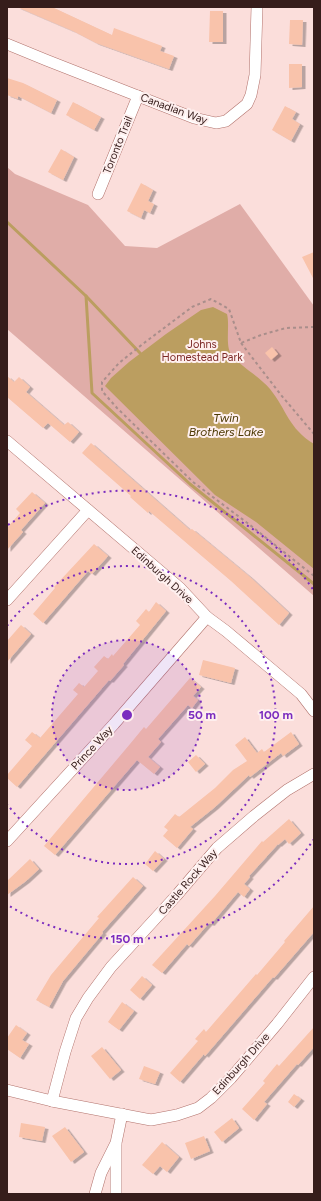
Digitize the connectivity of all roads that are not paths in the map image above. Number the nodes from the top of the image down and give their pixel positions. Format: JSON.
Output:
{"nodes":[{"id":1,"x":257,"y":7,"type":"edge"},
{"id":2,"x":7,"y":44,"type":"edge"},
{"id":3,"x":138,"y":96,"type":"junction"},
{"id":4,"x":98,"y":194,"type":"dead end"},
{"id":5,"x":7,"y":441,"type":"edge"},
{"id":6,"x":88,"y":510,"type":"junction"},
{"id":7,"x":7,"y":600,"type":"edge"},
{"id":8,"x":207,"y":617,"type":"junction"},
{"id":9,"x":314,"y":711,"type":"edge"},
{"id":10,"x":314,"y":774,"type":"edge"},
{"id":11,"x":7,"y":841,"type":"edge"},
{"id":12,"x":314,"y":977,"type":"edge"},
{"id":13,"x":7,"y":1090,"type":"edge"},
{"id":14,"x":52,"y":1101,"type":"junction"},
{"id":15,"x":122,"y":1114,"type":"junction"},
{"id":16,"x":116,"y":1143,"type":"junction"},
{"id":17,"x":95,"y":1194,"type":"edge"},
{"id":18,"x":116,"y":1194,"type":"edge"}],
"edges":[{"from":1,"to":3,"type":"street","name":"Canadian Way"},
{"from":2,"to":3,"type":"street","name":"Canadian Way"},
{"from":3,"to":4,"type":"street","name":"Toronto Trail"},
{"from":5,"to":6,"type":"street","name":"Edinburgh Drive"},
{"from":6,"to":7,"type":"street"},
{"from":6,"to":8,"type":"street","name":"Edinburgh Drive"},
{"from":8,"to":9,"type":"street","name":"Edinburgh Drive"},
{"from":8,"to":11,"type":"street","name":"Prince Way"},
{"from":10,"to":14,"type":"street","name":"Castle Rock Way"},
{"from":12,"to":15,"type":"street","name":"Edinburgh Drive"},
{"from":13,"to":14,"type":"street","name":"Edinburgh Drive"},
{"from":14,"to":15,"type":"street","name":"Edinburgh Drive"},
{"from":15,"to":16,"type":"street"},
{"from":16,"to":17,"type":"street"},
{"from":16,"to":18,"type":"street"}]}
